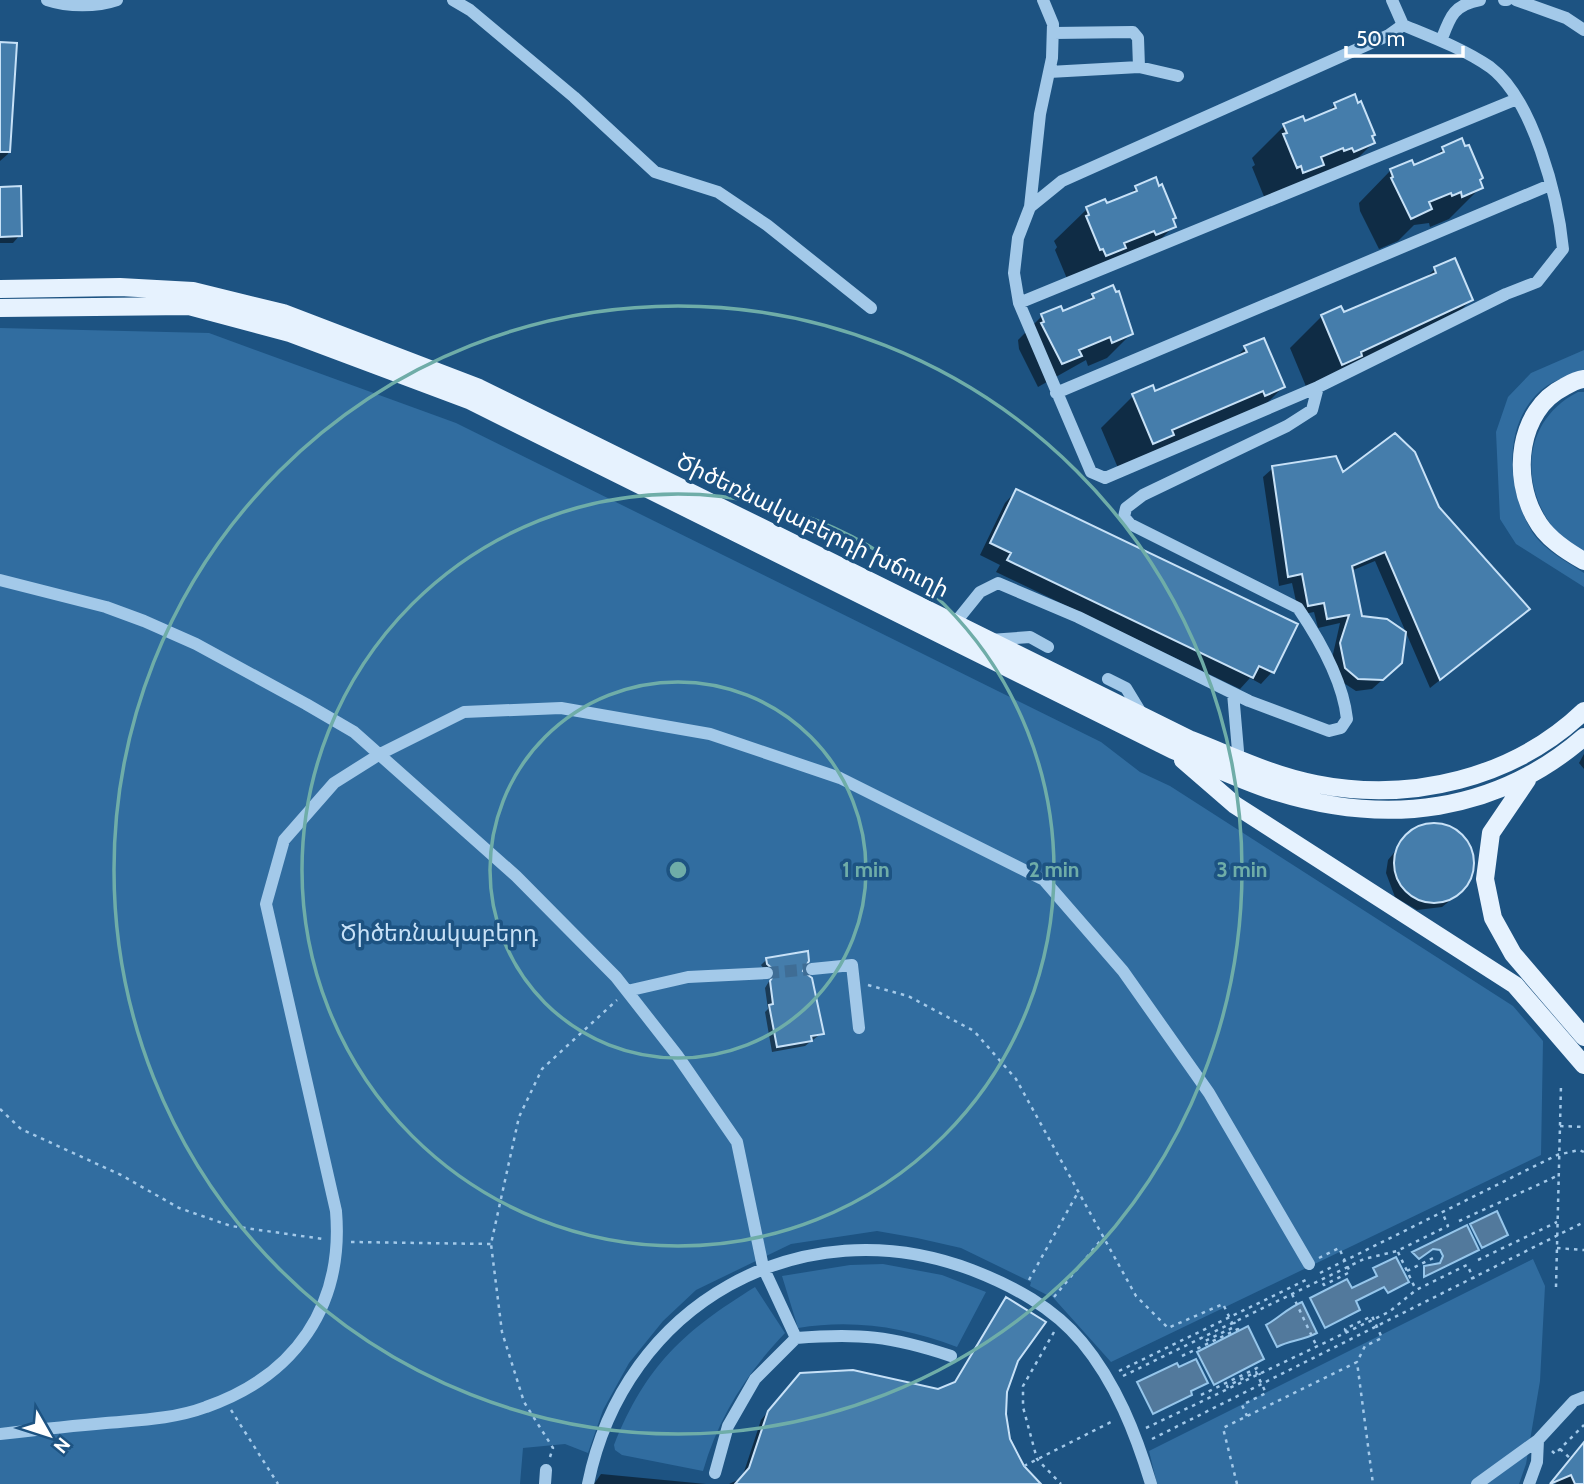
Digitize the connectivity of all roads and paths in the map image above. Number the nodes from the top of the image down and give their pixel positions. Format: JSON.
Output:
{"nodes":[{"id":1,"x":47,"y":0,"type":"edge"},
{"id":2,"x":117,"y":0,"type":"edge"},
{"id":3,"x":453,"y":0,"type":"edge"},
{"id":4,"x":1043,"y":0,"type":"edge"},
{"id":5,"x":1392,"y":0,"type":"edge"},
{"id":6,"x":1480,"y":0,"type":"edge"},
{"id":7,"x":1516,"y":0,"type":"edge"},
{"id":8,"x":1402,"y":26,"type":"junction"},
{"id":9,"x":1584,"y":30,"type":"edge"},
{"id":10,"x":1053,"y":33,"type":"junction"},
{"id":11,"x":1441,"y":40,"type":"junction"},
{"id":12,"x":1139,"y":67,"type":"junction"},
{"id":13,"x":1049,"y":72,"type":"junction"},
{"id":14,"x":1178,"y":76,"type":"dead end"},
{"id":15,"x":1517,"y":99,"type":"junction"},
{"id":16,"x":1550,"y":185,"type":"junction"},
{"id":17,"x":1030,"y":207,"type":"junction"},
{"id":18,"x":0,"y":289,"type":"edge"},
{"id":19,"x":1019,"y":303,"type":"junction"},
{"id":20,"x":0,"y":308,"type":"edge"},
{"id":21,"x":870,"y":308,"type":"dead end"},
{"id":22,"x":1584,"y":380,"type":"edge"},
{"id":23,"x":1318,"y":387,"type":"junction"},
{"id":24,"x":1056,"y":394,"type":"junction"},
{"id":25,"x":1584,"y":561,"type":"edge"},
{"id":26,"x":0,"y":580,"type":"edge"},
{"id":27,"x":955,"y":623,"type":"junction"},
{"id":28,"x":989,"y":640,"type":"junction"},
{"id":29,"x":1048,"y":647,"type":"dead end"},
{"id":30,"x":1108,"y":679,"type":"dead end"},
{"id":31,"x":1233,"y":694,"type":"junction"},
{"id":32,"x":1584,"y":711,"type":"edge"},
{"id":33,"x":1143,"y":716,"type":"junction"},
{"id":34,"x":1584,"y":737,"type":"edge"},
{"id":35,"x":1173,"y":750,"type":"junction"},
{"id":36,"x":1238,"y":751,"type":"dead end"},
{"id":37,"x":380,"y":754,"type":"junction"},
{"id":38,"x":1530,"y":776,"type":"junction"},
{"id":39,"x":812,"y":969,"type":"tunnel mouth"},
{"id":40,"x":767,"y":973,"type":"tunnel mouth"},
{"id":41,"x":854,"y":981,"type":"junction"},
{"id":42,"x":627,"y":991,"type":"junction"},
{"id":43,"x":859,"y":1028,"type":"dead end"},
{"id":44,"x":1584,"y":1037,"type":"edge"},
{"id":45,"x":1584,"y":1065,"type":"edge"},
{"id":46,"x":1561,"y":1085,"type":"dead end"},
{"id":47,"x":0,"y":1109,"type":"edge"},
{"id":48,"x":1560,"y":1126,"type":"junction"},
{"id":49,"x":1584,"y":1127,"type":"edge"},
{"id":50,"x":1584,"y":1152,"type":"edge"},
{"id":51,"x":1557,"y":1155,"type":"junction"},
{"id":52,"x":1557,"y":1176,"type":"junction"},
{"id":53,"x":1077,"y":1192,"type":"junction"},
{"id":54,"x":1443,"y":1214,"type":"junction"},
{"id":55,"x":1459,"y":1221,"type":"dead end"},
{"id":56,"x":1557,"y":1222,"type":"junction"},
{"id":57,"x":1584,"y":1222,"type":"edge"},
{"id":58,"x":1557,"y":1238,"type":"junction"},
{"id":59,"x":1102,"y":1239,"type":"junction"},
{"id":60,"x":338,"y":1241,"type":"junction"},
{"id":61,"x":491,"y":1244,"type":"junction"},
{"id":62,"x":1557,"y":1248,"type":"junction"},
{"id":63,"x":1584,"y":1250,"type":"edge"},
{"id":64,"x":1397,"y":1251,"type":"junction"},
{"id":65,"x":1329,"y":1252,"type":"dead end"},
{"id":66,"x":1434,"y":1257,"type":"dead end"},
{"id":67,"x":1478,"y":1260,"type":"dead end"},
{"id":68,"x":1345,"y":1261,"type":"junction"},
{"id":69,"x":1309,"y":1264,"type":"dead end"},
{"id":70,"x":762,"y":1267,"type":"junction"},
{"id":71,"x":1406,"y":1271,"type":"junction"},
{"id":72,"x":1474,"y":1279,"type":"junction"},
{"id":73,"x":1321,"y":1280,"type":"junction"},
{"id":74,"x":1556,"y":1287,"type":"dead end"},
{"id":75,"x":1416,"y":1290,"type":"junction"},
{"id":76,"x":1022,"y":1292,"type":"junction"},
{"id":77,"x":1292,"y":1294,"type":"junction"},
{"id":78,"x":1045,"y":1308,"type":"junction"},
{"id":79,"x":1230,"y":1317,"type":"junction"},
{"id":80,"x":1061,"y":1322,"type":"junction"},
{"id":81,"x":1234,"y":1322,"type":"junction"},
{"id":82,"x":1377,"y":1327,"type":"junction"},
{"id":83,"x":1346,"y":1332,"type":"junction"},
{"id":84,"x":1203,"y":1337,"type":"junction"},
{"id":85,"x":796,"y":1338,"type":"junction"},
{"id":86,"x":1317,"y":1347,"type":"junction"},
{"id":87,"x":951,"y":1356,"type":"dead end"},
{"id":88,"x":1182,"y":1356,"type":"dead end"},
{"id":89,"x":1357,"y":1362,"type":"junction"},
{"id":90,"x":1260,"y":1375,"type":"junction"},
{"id":91,"x":1106,"y":1377,"type":"junction"},
{"id":92,"x":1121,"y":1377,"type":"dead end"},
{"id":93,"x":1262,"y":1384,"type":"junction"},
{"id":94,"x":1229,"y":1390,"type":"junction"},
{"id":95,"x":1201,"y":1395,"type":"dead end"},
{"id":96,"x":1584,"y":1397,"type":"edge"},
{"id":97,"x":225,"y":1399,"type":"junction"},
{"id":98,"x":1126,"y":1415,"type":"junction"},
{"id":99,"x":1247,"y":1416,"type":"junction"},
{"id":100,"x":1584,"y":1425,"type":"edge"},
{"id":101,"x":1147,"y":1429,"type":"dead end"},
{"id":102,"x":0,"y":1434,"type":"edge"},
{"id":103,"x":1538,"y":1440,"type":"junction"},
{"id":104,"x":1139,"y":1445,"type":"junction"},
{"id":105,"x":553,"y":1448,"type":"dead end"},
{"id":106,"x":1560,"y":1449,"type":"junction"},
{"id":107,"x":1037,"y":1459,"type":"junction"},
{"id":108,"x":1571,"y":1459,"type":"dead end"},
{"id":109,"x":1024,"y":1466,"type":"dead end"},
{"id":110,"x":546,"y":1469,"type":"dead end"},
{"id":111,"x":715,"y":1473,"type":"dead end"},
{"id":112,"x":278,"y":1484,"type":"edge"},
{"id":113,"x":545,"y":1484,"type":"edge"},
{"id":114,"x":588,"y":1484,"type":"edge"},
{"id":115,"x":1061,"y":1484,"type":"edge"},
{"id":116,"x":1151,"y":1484,"type":"edge"},
{"id":117,"x":1237,"y":1484,"type":"edge"},
{"id":118,"x":1373,"y":1484,"type":"edge"},
{"id":119,"x":1477,"y":1484,"type":"edge"},
{"id":120,"x":1529,"y":1484,"type":"edge"}],
"edges":[{"from":1,"to":2,"type":"street"},
{"from":3,"to":21,"type":"street"},
{"from":4,"to":10,"type":"street"},
{"from":5,"to":8,"type":"street"},
{"from":6,"to":11,"type":"street"},
{"from":7,"to":9,"type":"street"},
{"from":8,"to":11,"type":"street"},
{"from":8,"to":17,"type":"street"},
{"from":10,"to":12,"type":"street"},
{"from":10,"to":13,"type":"street"},
{"from":11,"to":15,"type":"street"},
{"from":12,"to":13,"type":"street"},
{"from":12,"to":14,"type":"street"},
{"from":13,"to":17,"type":"street"},
{"from":15,"to":16,"type":"street"},
{"from":15,"to":19,"type":"street"},
{"from":16,"to":23,"type":"street"},
{"from":16,"to":24,"type":"street"},
{"from":17,"to":19,"type":"street"},
{"from":18,"to":27,"type":"main road","name":"Ծիծեռնակաբերդի խճուղի"},
{"from":19,"to":24,"type":"street"},
{"from":20,"to":35,"type":"main road","name":"Ծիծեռնակաբերդի խճուղի"},
{"from":22,"to":25,"type":"main road"},
{"from":23,"to":24,"type":"street"},
{"from":23,"to":31,"type":"street"},
{"from":26,"to":37,"type":"street"},
{"from":27,"to":28,"type":"main road","name":"Ծիծեռնակաբերդի խճուղի"},
{"from":27,"to":31,"type":"street"},
{"from":28,"to":29,"type":"street"},
{"from":28,"to":33,"type":"main road","name":"Ծիծեռնակաբերդի խճուղի"},
{"from":30,"to":33,"type":"street"},
{"from":31,"to":36,"type":"street"},
{"from":32,"to":33,"type":"main road","name":"Ծիծեռնակաբերդի խճուղի"},
{"from":34,"to":38,"type":"main road","name":"Ծիծեռնակաբերդի խճուղի"},
{"from":35,"to":38,"type":"main road","name":"Ծիծեռնակաբերդի խճուղի"},
{"from":35,"to":45,"type":"main road"},
{"from":37,"to":42,"type":"street"},
{"from":37,"to":60,"type":"street"},
{"from":37,"to":69,"type":"street"},
{"from":38,"to":44,"type":"main road"},
{"from":39,"to":41,"type":"street"},
{"from":40,"to":42,"type":"street"},
{"from":41,"to":43,"type":"street"},
{"from":41,"to":53,"type":"path"},
{"from":42,"to":61,"type":"path"},
{"from":42,"to":70,"type":"street"},
{"from":46,"to":48,"type":"path"},
{"from":47,"to":60,"type":"path"},
{"from":48,"to":49,"type":"path"},
{"from":48,"to":51,"type":"path"},
{"from":50,"to":51,"type":"path"},
{"from":51,"to":52,"type":"path"},
{"from":51,"to":54,"type":"path"},
{"from":52,"to":55,"type":"path"},
{"from":52,"to":56,"type":"path"},
{"from":53,"to":59,"type":"path"},
{"from":53,"to":76,"type":"path"},
{"from":54,"to":64,"type":"path"},
{"from":54,"to":68,"type":"path"},
{"from":56,"to":58,"type":"path"},
{"from":56,"to":67,"type":"path"},
{"from":57,"to":58,"type":"path"},
{"from":58,"to":62,"type":"path"},
{"from":58,"to":72,"type":"path"},
{"from":59,"to":78,"type":"path"},
{"from":59,"to":79,"type":"path"},
{"from":60,"to":61,"type":"path"},
{"from":60,"to":97,"type":"street"},
{"from":61,"to":105,"type":"path"},
{"from":62,"to":63,"type":"path"},
{"from":62,"to":74,"type":"path"},
{"from":64,"to":71,"type":"path"},
{"from":64,"to":73,"type":"path"},
{"from":65,"to":68,"type":"path"},
{"from":66,"to":71,"type":"path"},
{"from":68,"to":73,"type":"path"},
{"from":68,"to":79,"type":"path"},
{"from":70,"to":76,"type":"street"},
{"from":70,"to":85,"type":"street"},
{"from":70,"to":114,"type":"street"},
{"from":71,"to":75,"type":"path"},
{"from":72,"to":75,"type":"path"},
{"from":72,"to":82,"type":"path"},
{"from":73,"to":77,"type":"path"},
{"from":75,"to":83,"type":"path"},
{"from":76,"to":78,"type":"street"},
{"from":77,"to":81,"type":"path"},
{"from":77,"to":86,"type":"path"},
{"from":78,"to":80,"type":"street"},
{"from":79,"to":84,"type":"path"},
{"from":79,"to":91,"type":"path"},
{"from":80,"to":91,"type":"street"},
{"from":80,"to":107,"type":"path"},
{"from":81,"to":84,"type":"path"},
{"from":81,"to":88,"type":"path"},
{"from":82,"to":83,"type":"path"},
{"from":82,"to":89,"type":"path"},
{"from":82,"to":93,"type":"path"},
{"from":83,"to":86,"type":"path"},
{"from":84,"to":92,"type":"path"},
{"from":85,"to":87,"type":"street"},
{"from":85,"to":111,"type":"street"},
{"from":86,"to":90,"type":"path"},
{"from":89,"to":99,"type":"path"},
{"from":89,"to":118,"type":"path"},
{"from":90,"to":94,"type":"path"},
{"from":90,"to":95,"type":"path"},
{"from":91,"to":98,"type":"street"},
{"from":93,"to":94,"type":"path"},
{"from":93,"to":99,"type":"path"},
{"from":93,"to":104,"type":"path"},
{"from":94,"to":101,"type":"path"},
{"from":96,"to":103,"type":"street"},
{"from":97,"to":102,"type":"street"},
{"from":97,"to":112,"type":"path"},
{"from":98,"to":104,"type":"street"},
{"from":98,"to":107,"type":"path"},
{"from":99,"to":117,"type":"path"},
{"from":100,"to":106,"type":"path"},
{"from":103,"to":106,"type":"path"},
{"from":103,"to":119,"type":"street"},
{"from":103,"to":120,"type":"street"},
{"from":104,"to":116,"type":"street"},
{"from":106,"to":108,"type":"path"},
{"from":107,"to":109,"type":"path"},
{"from":107,"to":115,"type":"path"},
{"from":110,"to":113,"type":"street"}]}
